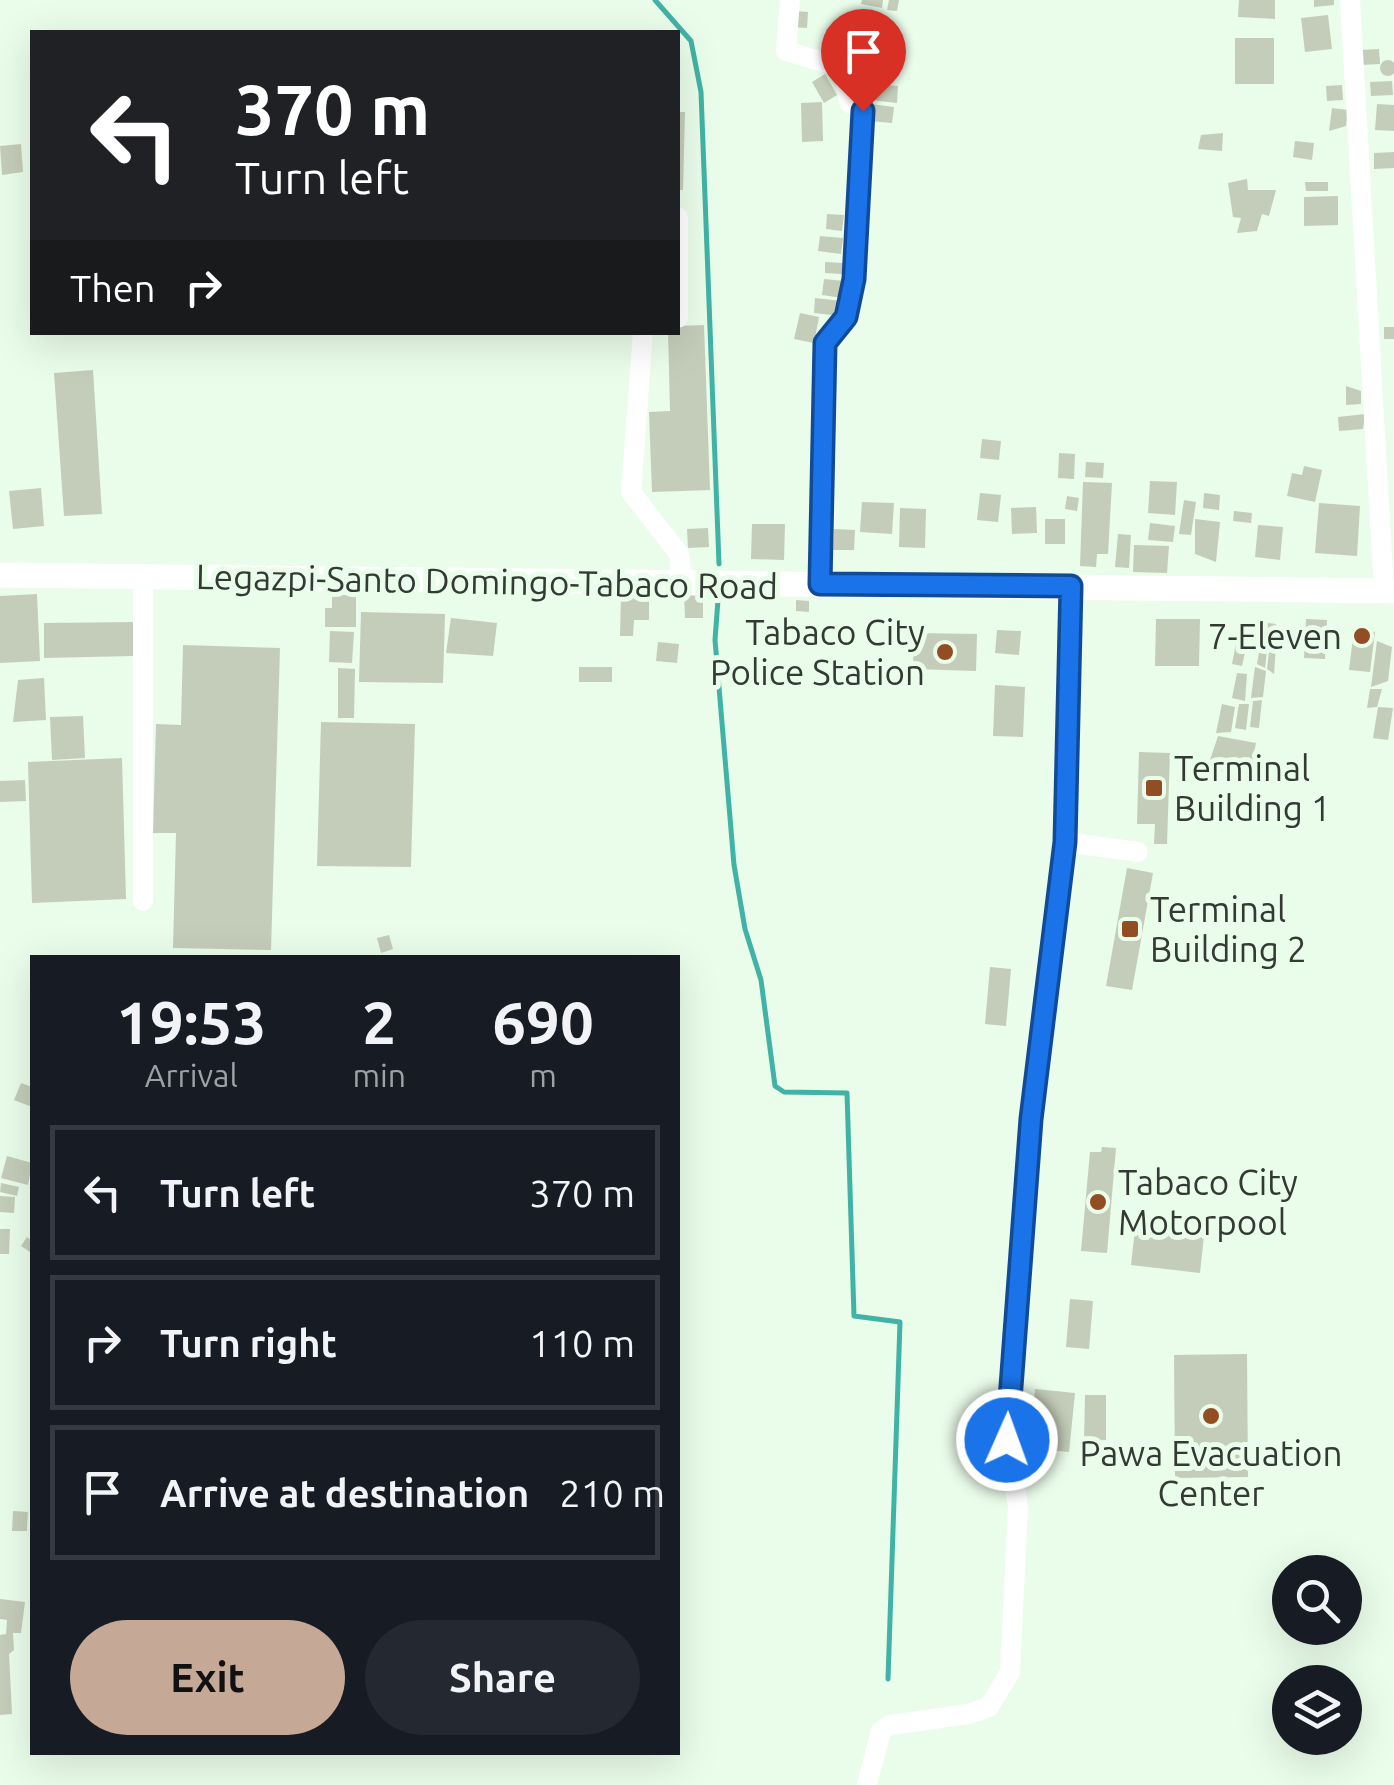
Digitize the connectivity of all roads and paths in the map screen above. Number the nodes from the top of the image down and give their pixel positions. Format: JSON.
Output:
{"nodes":[{"id":1,"x":790,"y":0,"type":"edge"},
{"id":2,"x":1350,"y":0,"type":"edge"},
{"id":3,"x":643,"y":335,"type":"edge"},
{"id":4,"x":0,"y":575,"type":"edge"},
{"id":5,"x":142,"y":577,"type":"junction"},
{"id":6,"x":682,"y":581,"type":"junction"},
{"id":7,"x":820,"y":584,"type":"junction"},
{"id":8,"x":1071,"y":586,"type":"junction"},
{"id":9,"x":1389,"y":591,"type":"edge"},
{"id":10,"x":1065,"y":842,"type":"junction"},
{"id":11,"x":1138,"y":852,"type":"dead end"},
{"id":12,"x":143,"y":902,"type":"dead end"},
{"id":13,"x":867,"y":1785,"type":"edge"}],
"edges":[{"from":1,"to":7,"type":"street"},
{"from":2,"to":9,"type":"street"},
{"from":3,"to":6,"type":"street"},
{"from":4,"to":5,"type":"main road","name":"Legazpi-Santo Domingo-Tabaco Road"},
{"from":5,"to":6,"type":"main road","name":"Legazpi-Santo Domingo-Tabaco Road"},
{"from":5,"to":12,"type":"street"},
{"from":6,"to":7,"type":"main road","name":"Legazpi-Santo Domingo-Tabaco Road"},
{"from":7,"to":8,"type":"main road","name":"Legazpi-Santo Domingo-Tabaco Road"},
{"from":8,"to":9,"type":"main road","name":"Legazpi-Santo Domingo-Tabaco Road"},
{"from":8,"to":10,"type":"street"},
{"from":10,"to":11,"type":"street"},
{"from":10,"to":13,"type":"street"}]}
